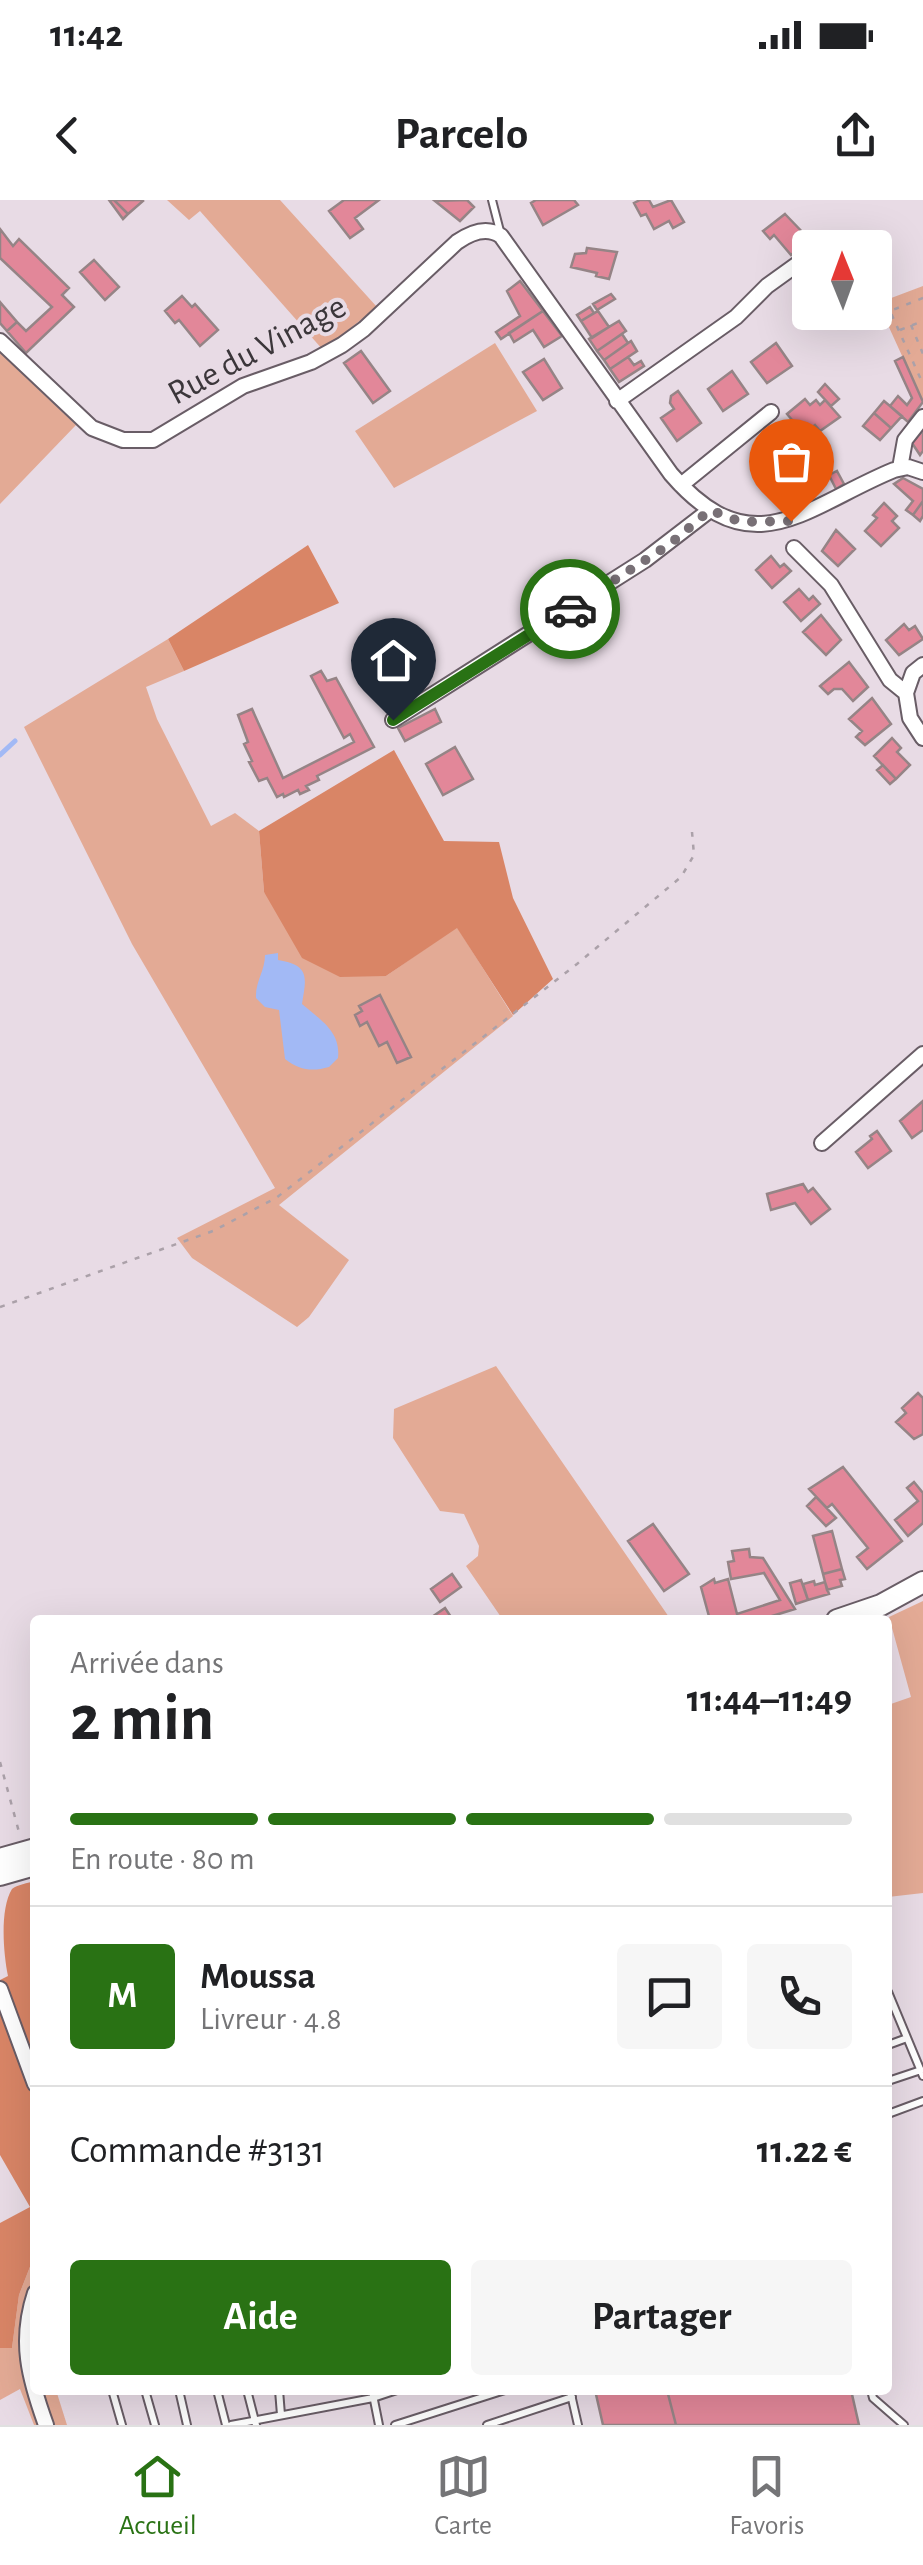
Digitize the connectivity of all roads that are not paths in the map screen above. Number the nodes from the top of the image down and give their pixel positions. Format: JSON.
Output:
{"nodes":[{"id":1,"x":492,"y":200,"type":"edge"},
{"id":2,"x":501,"y":236,"type":"junction"},
{"id":3,"x":792,"y":268,"type":"edge"},
{"id":4,"x":0,"y":341,"type":"edge"},
{"id":5,"x":617,"y":400,"type":"junction"},
{"id":6,"x":771,"y":412,"type":"dead end"},
{"id":7,"x":923,"y":418,"type":"edge"},
{"id":8,"x":900,"y":468,"type":"junction"},
{"id":9,"x":923,"y":472,"type":"edge"},
{"id":10,"x":680,"y":485,"type":"junction"},
{"id":11,"x":710,"y":510,"type":"junction"},
{"id":12,"x":794,"y":548,"type":"dead end"},
{"id":13,"x":923,"y":665,"type":"edge"},
{"id":14,"x":906,"y":693,"type":"junction"},
{"id":15,"x":393,"y":720,"type":"dead end"},
{"id":16,"x":923,"y":738,"type":"edge"},
{"id":17,"x":923,"y":1054,"type":"edge"},
{"id":18,"x":822,"y":1143,"type":"dead end"},
{"id":19,"x":923,"y":1582,"type":"edge"},
{"id":20,"x":852,"y":1615,"type":"edge"},
{"id":21,"x":30,"y":1855,"type":"edge"},
{"id":22,"x":30,"y":1856,"type":"edge"},
{"id":23,"x":0,"y":1859,"type":"edge"},
{"id":24,"x":0,"y":1875,"type":"edge"},
{"id":25,"x":0,"y":1989,"type":"edge"},
{"id":26,"x":892,"y":2009,"type":"edge"},
{"id":27,"x":907,"y":2038,"type":"junction"},
{"id":28,"x":892,"y":2043,"type":"edge"},
{"id":29,"x":30,"y":2070,"type":"edge"},
{"id":30,"x":922,"y":2073,"type":"edge"},
{"id":31,"x":892,"y":2081,"type":"edge"},
{"id":32,"x":923,"y":2102,"type":"edge"},
{"id":33,"x":892,"y":2113,"type":"edge"},
{"id":34,"x":30,"y":2317,"type":"edge"},
{"id":35,"x":30,"y":2378,"type":"edge"},
{"id":36,"x":36,"y":2395,"type":"edge"},
{"id":37,"x":113,"y":2395,"type":"edge"},
{"id":38,"x":146,"y":2395,"type":"edge"},
{"id":39,"x":180,"y":2395,"type":"edge"},
{"id":40,"x":219,"y":2395,"type":"edge"},
{"id":41,"x":248,"y":2395,"type":"edge"},
{"id":42,"x":279,"y":2395,"type":"edge"},
{"id":43,"x":368,"y":2395,"type":"edge"},
{"id":44,"x":372,"y":2395,"type":"edge"},
{"id":45,"x":488,"y":2395,"type":"edge"},
{"id":46,"x":568,"y":2395,"type":"edge"},
{"id":47,"x":571,"y":2395,"type":"edge"},
{"id":48,"x":872,"y":2395,"type":"edge"},
{"id":49,"x":291,"y":2413,"type":"junction"},
{"id":50,"x":281,"y":2415,"type":"junction"},
{"id":51,"x":255,"y":2423,"type":"edge"},
{"id":52,"x":46,"y":2425,"type":"edge"},
{"id":53,"x":122,"y":2425,"type":"edge"},
{"id":54,"x":155,"y":2425,"type":"edge"},
{"id":55,"x":187,"y":2425,"type":"edge"},
{"id":56,"x":228,"y":2425,"type":"edge"},
{"id":57,"x":294,"y":2425,"type":"edge"},
{"id":58,"x":380,"y":2425,"type":"edge"},
{"id":59,"x":395,"y":2425,"type":"edge"},
{"id":60,"x":487,"y":2425,"type":"edge"},
{"id":61,"x":578,"y":2425,"type":"edge"},
{"id":62,"x":904,"y":2425,"type":"edge"}],
"edges":[{"from":1,"to":2,"type":"lane"},
{"from":2,"to":4,"type":"street","name":"Rue du Vinage"},
{"from":2,"to":5,"type":"street"},
{"from":3,"to":5,"type":"street"},
{"from":5,"to":10,"type":"street"},
{"from":6,"to":10,"type":"street"},
{"from":7,"to":8,"type":"street"},
{"from":8,"to":9,"type":"street"},
{"from":8,"to":11,"type":"street"},
{"from":10,"to":11,"type":"street"},
{"from":11,"to":15,"type":"street"},
{"from":12,"to":14,"type":"street"},
{"from":13,"to":14,"type":"street"},
{"from":14,"to":16,"type":"street"},
{"from":17,"to":18,"type":"street"},
{"from":19,"to":20,"type":"main road"},
{"from":21,"to":23,"type":"main road"},
{"from":22,"to":24,"type":"main road"},
{"from":25,"to":29,"type":"street"},
{"from":26,"to":27,"type":"lane"},
{"from":27,"to":28,"type":"lane"},
{"from":27,"to":30,"type":"lane"},
{"from":30,"to":31,"type":"lane"},
{"from":32,"to":33,"type":"lane"},
{"from":34,"to":35,"type":"street"},
{"from":36,"to":52,"type":"street"},
{"from":37,"to":53,"type":"lane"},
{"from":38,"to":54,"type":"lane"},
{"from":39,"to":55,"type":"lane"},
{"from":40,"to":56,"type":"lane"},
{"from":41,"to":51,"type":"lane"},
{"from":42,"to":50,"type":"lane"},
{"from":43,"to":49,"type":"lane"},
{"from":44,"to":58,"type":"lane"},
{"from":45,"to":59,"type":"lane"},
{"from":46,"to":60,"type":"lane"},
{"from":47,"to":61,"type":"lane"},
{"from":48,"to":62,"type":"lane"},
{"from":49,"to":50,"type":"lane"},
{"from":49,"to":57,"type":"lane"},
{"from":50,"to":51,"type":"lane"},
{"from":51,"to":56,"type":"lane"}]}
